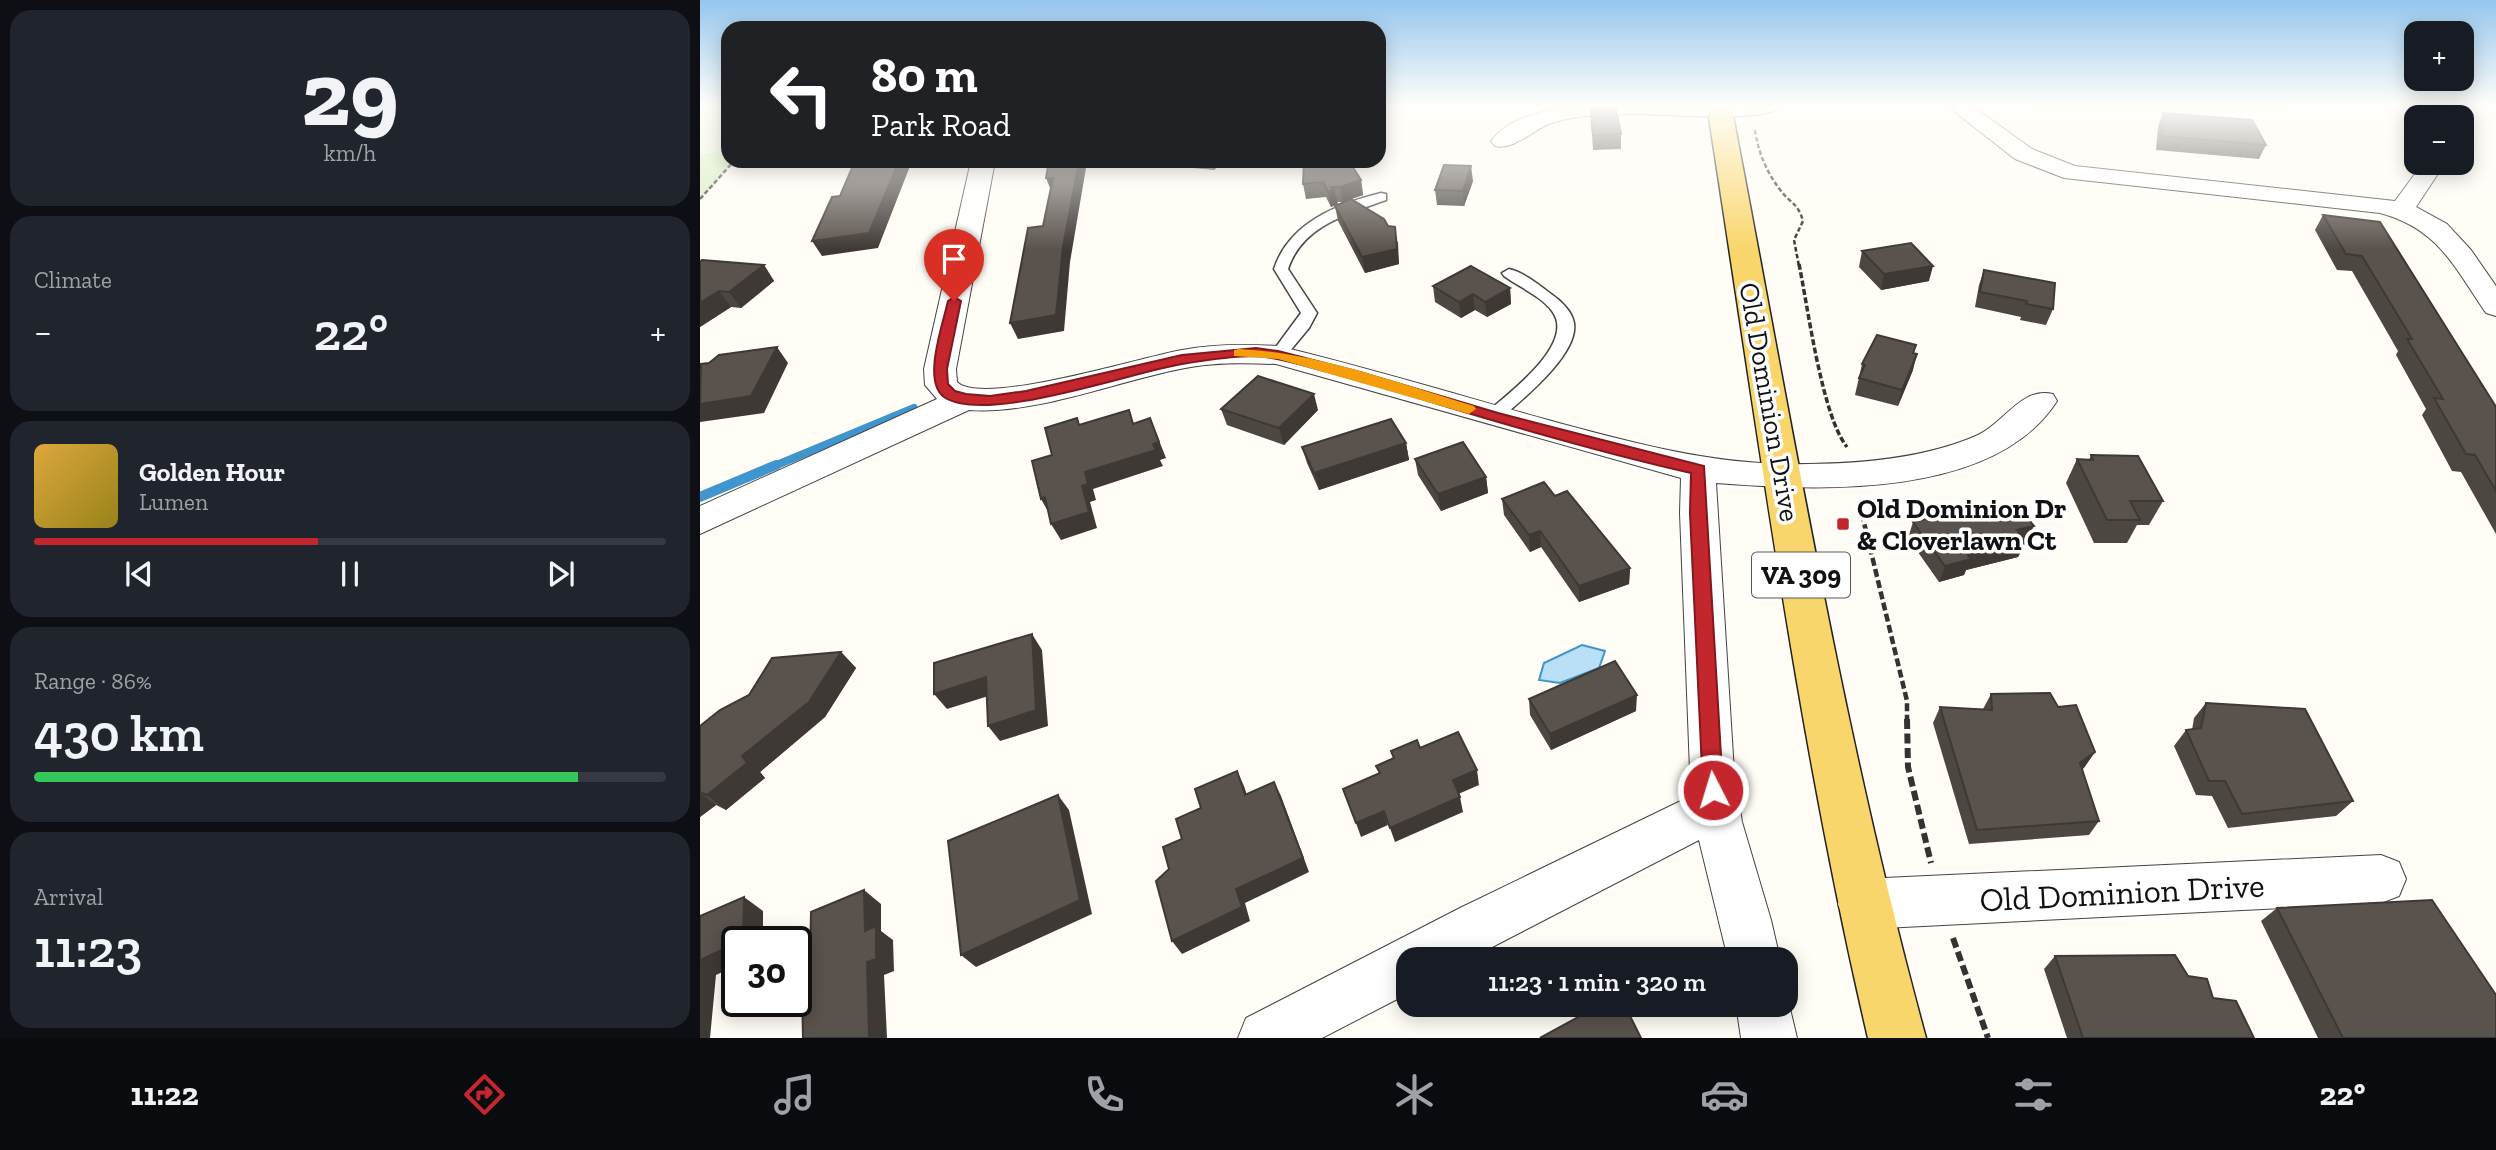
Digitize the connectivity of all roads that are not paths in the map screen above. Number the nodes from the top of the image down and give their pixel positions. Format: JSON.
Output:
{"nodes":[{"id":1,"x":1753,"y":153,"type":"edge"},
{"id":2,"x":2019,"y":153,"type":"edge"},
{"id":3,"x":982,"y":168,"type":"edge"},
{"id":4,"x":2426,"y":175,"type":"edge"},
{"id":5,"x":1381,"y":197,"type":"dead end"},
{"id":6,"x":2402,"y":209,"type":"junction"},
{"id":7,"x":1509,"y":273,"type":"dead end"},
{"id":8,"x":2496,"y":307,"type":"edge"},
{"id":9,"x":1278,"y":355,"type":"junction"},
{"id":10,"x":965,"y":399,"type":"junction"},
{"id":11,"x":2041,"y":401,"type":"dead end"},
{"id":12,"x":1493,"y":416,"type":"junction"},
{"id":13,"x":1699,"y":470,"type":"junction"},
{"id":14,"x":1783,"y":476,"type":"junction"},
{"id":15,"x":700,"y":521,"type":"edge"},
{"id":16,"x":1715,"y":808,"type":"junction"},
{"id":17,"x":2381,"y":879,"type":"dead end"},
{"id":18,"x":1863,"y":904,"type":"junction"},
{"id":19,"x":1440,"y":947,"type":"edge"},
{"id":20,"x":1752,"y":947,"type":"edge"},
{"id":21,"x":1396,"y":971,"type":"edge"},
{"id":22,"x":1765,"y":1017,"type":"edge"},
{"id":23,"x":1266,"y":1038,"type":"edge"},
{"id":24,"x":1769,"y":1038,"type":"edge"},
{"id":25,"x":1897,"y":1038,"type":"edge"}],
"edges":[{"from":1,"to":14,"type":"main road","name":"Old Dominion Drive","number":"VA 309"},
{"from":2,"to":6,"type":"street"},
{"from":3,"to":10,"type":"street"},
{"from":4,"to":6,"type":"street"},
{"from":5,"to":9,"type":"lane"},
{"from":6,"to":8,"type":"street"},
{"from":7,"to":12,"type":"lane"},
{"from":9,"to":10,"type":"street"},
{"from":9,"to":12,"type":"street"},
{"from":10,"to":15,"type":"street"},
{"from":11,"to":14,"type":"street"},
{"from":12,"to":13,"type":"street"},
{"from":13,"to":14,"type":"street"},
{"from":13,"to":16,"type":"street"},
{"from":14,"to":18,"type":"main road","name":"Old Dominion Drive","number":"VA 309"},
{"from":16,"to":19,"type":"street"},
{"from":16,"to":20,"type":"street"},
{"from":17,"to":18,"type":"street","name":"Old Dominion Drive"},
{"from":18,"to":25,"type":"main road","name":"Old Dominion Drive","number":"VA 309"},
{"from":21,"to":23,"type":"street"},
{"from":22,"to":24,"type":"street"}]}
